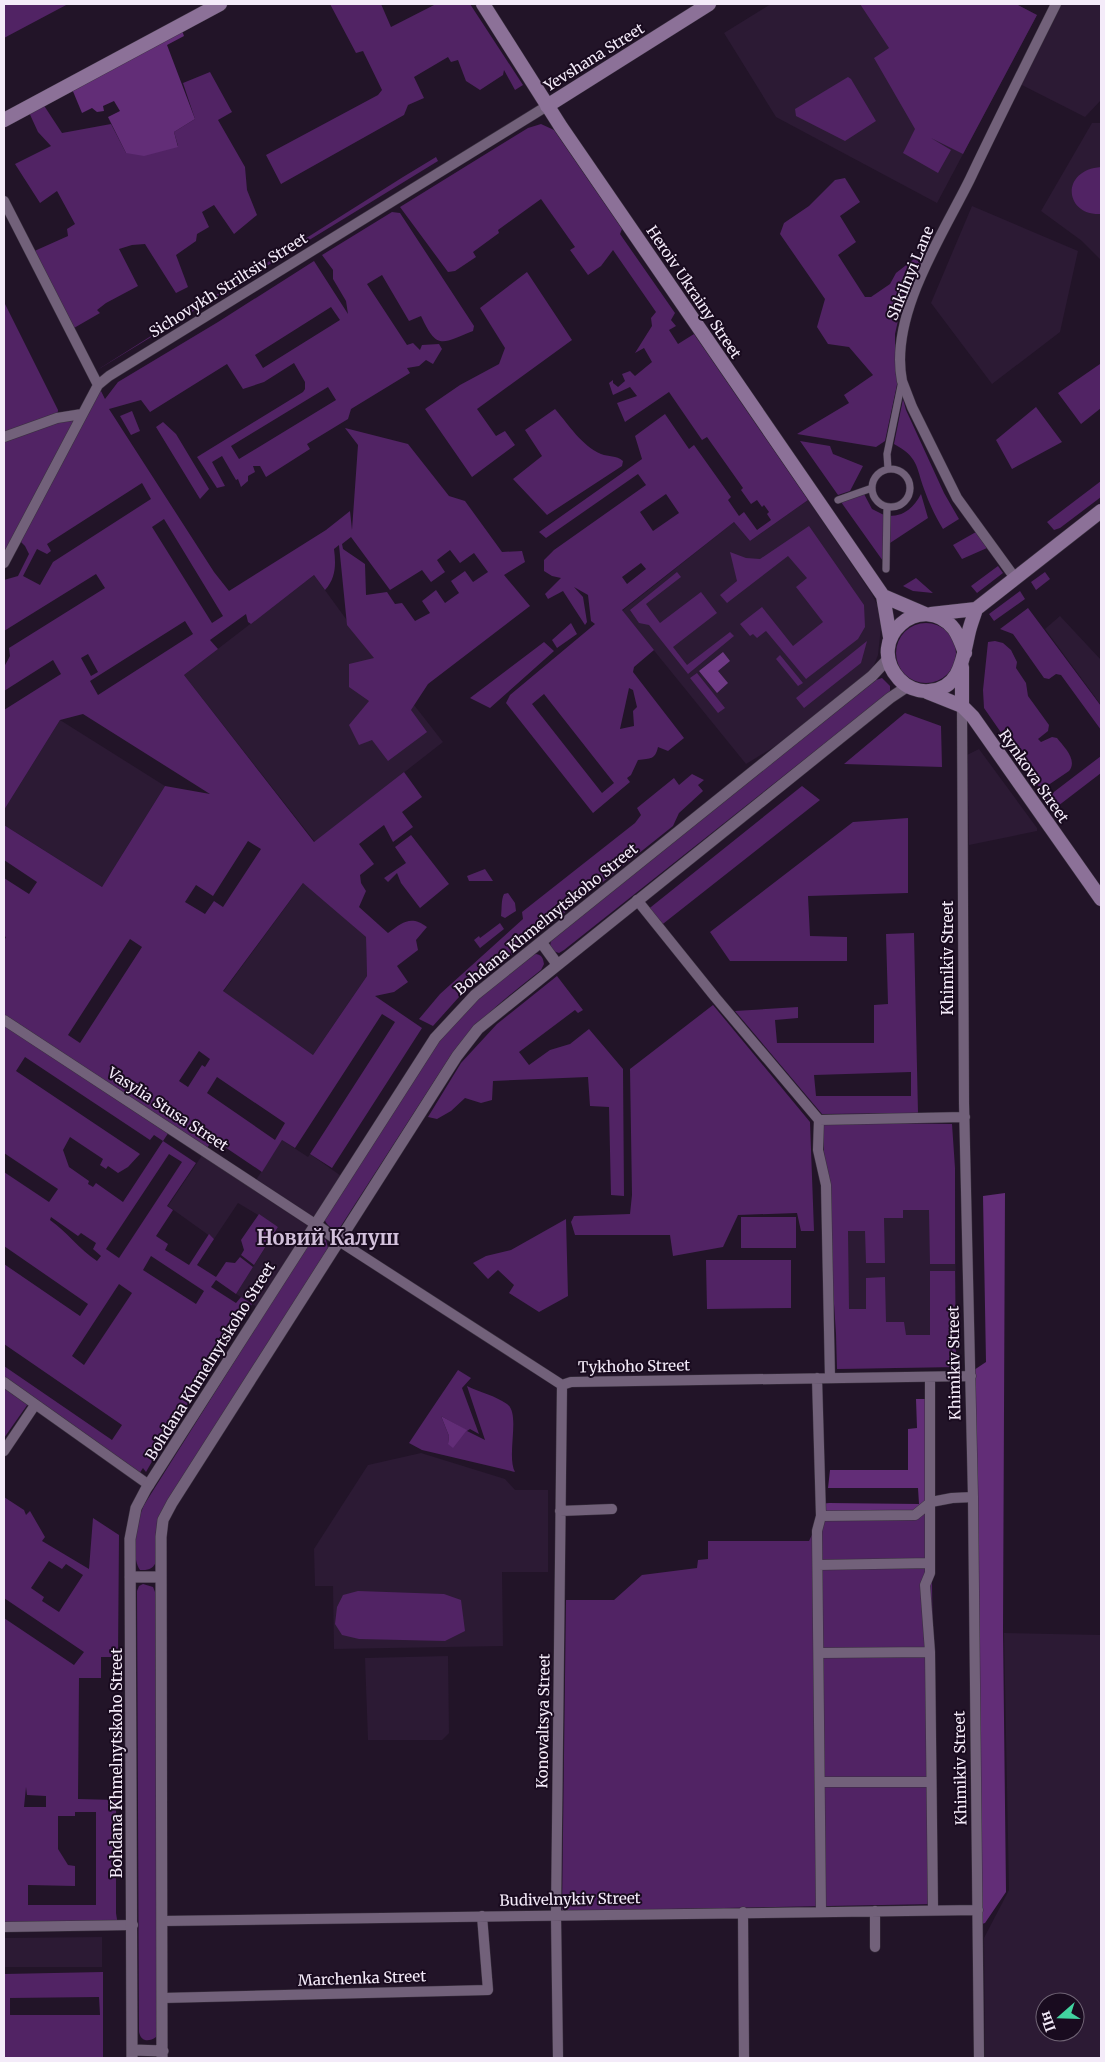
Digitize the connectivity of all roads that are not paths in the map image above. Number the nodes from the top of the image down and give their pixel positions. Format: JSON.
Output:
{"nodes":[{"id":1,"x":220,"y":4,"type":"edge"},
{"id":2,"x":482,"y":4,"type":"edge"},
{"id":3,"x":709,"y":4,"type":"edge"},
{"id":4,"x":1056,"y":4,"type":"edge"},
{"id":5,"x":547,"y":106,"type":"junction"},
{"id":6,"x":4,"y":120,"type":"edge"},
{"id":7,"x":4,"y":202,"type":"edge"},
{"id":8,"x":902,"y":381,"type":"junction"},
{"id":9,"x":98,"y":385,"type":"junction"},
{"id":10,"x":82,"y":414,"type":"junction"},
{"id":11,"x":4,"y":437,"type":"edge"},
{"id":12,"x":888,"y":469,"type":"junction"},
{"id":13,"x":872,"y":488,"type":"junction"},
{"id":14,"x":838,"y":500,"type":"dead end"},
{"id":15,"x":887,"y":507,"type":"junction"},
{"id":16,"x":1101,"y":512,"type":"edge"},
{"id":17,"x":4,"y":563,"type":"edge"},
{"id":18,"x":886,"y":569,"type":"dead end"},
{"id":19,"x":1015,"y":578,"type":"junction"},
{"id":20,"x":883,"y":596,"type":"junction"},
{"id":21,"x":976,"y":609,"type":"junction"},
{"id":22,"x":928,"y":614,"type":"junction"},
{"id":23,"x":890,"y":637,"type":"junction"},
{"id":24,"x":888,"y":659,"type":"junction"},
{"id":25,"x":963,"y":660,"type":"junction"},
{"id":26,"x":908,"y":686,"type":"junction"},
{"id":27,"x":927,"y":692,"type":"junction"},
{"id":28,"x":962,"y":706,"type":"junction"},
{"id":29,"x":1101,"y":899,"type":"edge"},
{"id":30,"x":637,"y":900,"type":"junction"},
{"id":31,"x":541,"y":942,"type":"junction"},
{"id":32,"x":558,"y":964,"type":"junction"},
{"id":33,"x":4,"y":1020,"type":"edge"},
{"id":34,"x":964,"y":1117,"type":"junction"},
{"id":35,"x":819,"y":1120,"type":"junction"},
{"id":36,"x":315,"y":1224,"type":"junction"},
{"id":37,"x":339,"y":1241,"type":"junction"},
{"id":38,"x":971,"y":1376,"type":"junction"},
{"id":39,"x":930,"y":1377,"type":"junction"},
{"id":40,"x":817,"y":1378,"type":"junction"},
{"id":41,"x":830,"y":1378,"type":"junction"},
{"id":42,"x":4,"y":1382,"type":"edge"},
{"id":43,"x":562,"y":1385,"type":"junction"},
{"id":44,"x":35,"y":1405,"type":"junction"},
{"id":45,"x":4,"y":1451,"type":"edge"},
{"id":46,"x":149,"y":1485,"type":"junction"},
{"id":47,"x":973,"y":1497,"type":"junction"},
{"id":48,"x":931,"y":1502,"type":"junction"},
{"id":49,"x":612,"y":1509,"type":"dead end"},
{"id":50,"x":560,"y":1510,"type":"junction"},
{"id":51,"x":821,"y":1516,"type":"junction"},
{"id":52,"x":930,"y":1563,"type":"junction"},
{"id":53,"x":818,"y":1565,"type":"junction"},
{"id":54,"x":130,"y":1577,"type":"junction"},
{"id":55,"x":161,"y":1577,"type":"junction"},
{"id":56,"x":930,"y":1652,"type":"junction"},
{"id":57,"x":819,"y":1653,"type":"junction"},
{"id":58,"x":820,"y":1782,"type":"junction"},
{"id":59,"x":931,"y":1782,"type":"junction"},
{"id":60,"x":933,"y":1910,"type":"junction"},
{"id":61,"x":978,"y":1910,"type":"junction"},
{"id":62,"x":821,"y":1911,"type":"junction"},
{"id":63,"x":875,"y":1911,"type":"junction"},
{"id":64,"x":743,"y":1912,"type":"junction"},
{"id":65,"x":556,"y":1914,"type":"junction"},
{"id":66,"x":482,"y":1916,"type":"junction"},
{"id":67,"x":162,"y":1921,"type":"junction"},
{"id":68,"x":133,"y":1925,"type":"junction"},
{"id":69,"x":4,"y":1927,"type":"edge"},
{"id":70,"x":875,"y":1947,"type":"dead end"},
{"id":71,"x":162,"y":1998,"type":"junction"},
{"id":72,"x":132,"y":2054,"type":"edge"},
{"id":73,"x":162,"y":2055,"type":"edge"},
{"id":74,"x":558,"y":2058,"type":"edge"},
{"id":75,"x":744,"y":2058,"type":"edge"},
{"id":76,"x":979,"y":2058,"type":"edge"}],
"edges":[{"from":1,"to":6,"type":"main road"},
{"from":2,"to":5,"type":"main road","name":"Heroiv Ukrainy Street"},
{"from":3,"to":5,"type":"main road","name":"Yevshana Street"},
{"from":4,"to":8,"type":"street","name":"Shkilnyi Lane"},
{"from":5,"to":9,"type":"street","name":"Sichovykh Striltsiv Street"},
{"from":5,"to":20,"type":"main road","name":"Heroiv Ukrainy Street"},
{"from":7,"to":9,"type":"street"},
{"from":8,"to":12,"type":"street"},
{"from":8,"to":19,"type":"street","name":"Shkilnyi Lane"},
{"from":9,"to":10,"type":"street","name":"Sichovykh Striltsiv Street"},
{"from":10,"to":11,"type":"street"},
{"from":10,"to":17,"type":"street","name":"Sichovykh Striltsiv Street"},
{"from":12,"to":13,"type":"street"},
{"from":12,"to":15,"type":"street"},
{"from":13,"to":14,"type":"street"},
{"from":13,"to":15,"type":"street"},
{"from":15,"to":18,"type":"street"},
{"from":16,"to":19,"type":"main road"},
{"from":19,"to":21,"type":"main road"},
{"from":20,"to":22,"type":"main road"},
{"from":20,"to":23,"type":"main road","name":"Heroiv Ukrainy Street"},
{"from":21,"to":22,"type":"main road"},
{"from":21,"to":25,"type":"main road"},
{"from":22,"to":23,"type":"main road"},
{"from":22,"to":25,"type":"main road"},
{"from":23,"to":24,"type":"main road"},
{"from":24,"to":26,"type":"main road"},
{"from":24,"to":31,"type":"street","name":"Bohdana Khmelnytskoho Street"},
{"from":25,"to":27,"type":"main road"},
{"from":25,"to":28,"type":"main road"},
{"from":26,"to":27,"type":"main road"},
{"from":26,"to":30,"type":"street"},
{"from":27,"to":28,"type":"main road"},
{"from":28,"to":29,"type":"main road","name":"Rynkova Street"},
{"from":28,"to":34,"type":"street","name":"Khimikiv Street"},
{"from":30,"to":32,"type":"street"},
{"from":30,"to":35,"type":"street"},
{"from":31,"to":32,"type":"street"},
{"from":31,"to":36,"type":"street","name":"Bohdana Khmelnytskoho Street"},
{"from":32,"to":37,"type":"street"},
{"from":33,"to":36,"type":"street","name":"Vasylia Stusa Street"},
{"from":34,"to":35,"type":"street"},
{"from":34,"to":38,"type":"street","name":"Khimikiv Street"},
{"from":35,"to":41,"type":"street"},
{"from":36,"to":37,"type":"street"},
{"from":36,"to":46,"type":"street","name":"Bohdana Khmelnytskoho Street"},
{"from":37,"to":43,"type":"street","name":"Tykhoho Street"},
{"from":37,"to":55,"type":"street"},
{"from":38,"to":39,"type":"street","name":"Tykhoho Street"},
{"from":38,"to":47,"type":"street","name":"Khimikiv Street"},
{"from":39,"to":41,"type":"street","name":"Tykhoho Street"},
{"from":39,"to":48,"type":"street"},
{"from":40,"to":41,"type":"street","name":"Tykhoho Street"},
{"from":40,"to":43,"type":"street","name":"Tykhoho Street"},
{"from":40,"to":51,"type":"street"},
{"from":42,"to":44,"type":"street"},
{"from":43,"to":50,"type":"street","name":"Konovaltsya Street"},
{"from":44,"to":45,"type":"street"},
{"from":44,"to":46,"type":"street"},
{"from":46,"to":54,"type":"street","name":"Bohdana Khmelnytskoho Street"},
{"from":47,"to":48,"type":"street"},
{"from":47,"to":61,"type":"street","name":"Khimikiv Street"},
{"from":48,"to":51,"type":"street"},
{"from":48,"to":52,"type":"street"},
{"from":49,"to":50,"type":"street"},
{"from":50,"to":65,"type":"street","name":"Konovaltsya Street"},
{"from":51,"to":53,"type":"street"},
{"from":52,"to":53,"type":"street"},
{"from":52,"to":56,"type":"street"},
{"from":53,"to":57,"type":"street"},
{"from":54,"to":55,"type":"street"},
{"from":54,"to":68,"type":"street","name":"Bohdana Khmelnytskoho Street"},
{"from":55,"to":67,"type":"street"},
{"from":56,"to":57,"type":"street"},
{"from":56,"to":59,"type":"street"},
{"from":57,"to":58,"type":"street"},
{"from":58,"to":59,"type":"street"},
{"from":58,"to":62,"type":"street"},
{"from":59,"to":60,"type":"street"},
{"from":60,"to":61,"type":"street","name":"Budivelnykiv Street"},
{"from":60,"to":63,"type":"street","name":"Budivelnykiv Street"},
{"from":61,"to":76,"type":"street","name":"Khimikiv Street"},
{"from":62,"to":63,"type":"street","name":"Budivelnykiv Street"},
{"from":62,"to":64,"type":"street","name":"Budivelnykiv Street"},
{"from":63,"to":70,"type":"street"},
{"from":64,"to":65,"type":"street","name":"Budivelnykiv Street"},
{"from":64,"to":75,"type":"street"},
{"from":65,"to":66,"type":"street","name":"Budivelnykiv Street"},
{"from":65,"to":74,"type":"street","name":"Konovaltsya Street"},
{"from":66,"to":67,"type":"street","name":"Budivelnykiv Street"},
{"from":66,"to":71,"type":"street","name":"Marchenka Street"},
{"from":67,"to":71,"type":"street"},
{"from":68,"to":69,"type":"street"},
{"from":68,"to":72,"type":"street","name":"Bohdana Khmelnytskoho Street"},
{"from":71,"to":73,"type":"street"},
{"from":72,"to":73,"type":"street"}]}
